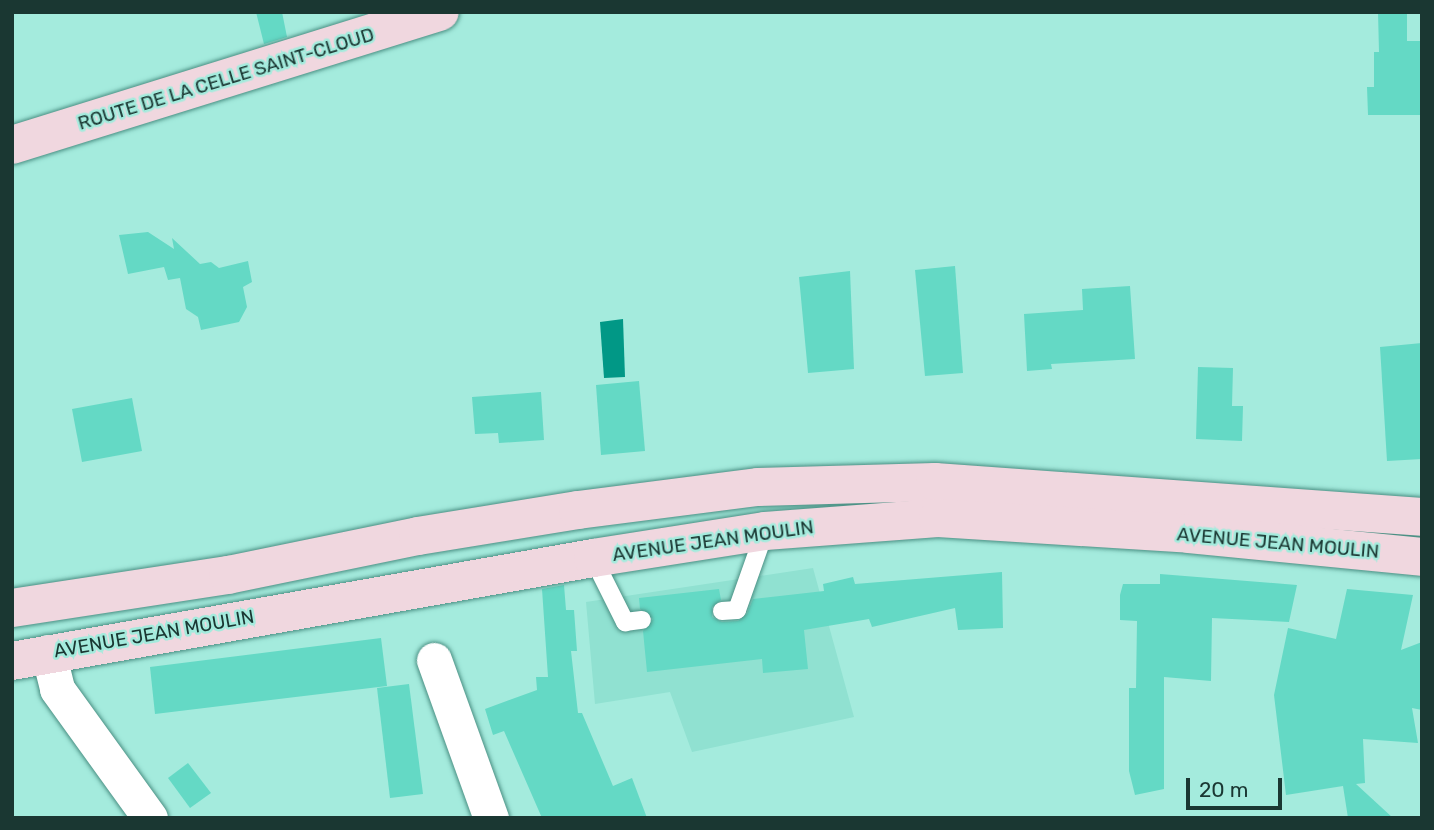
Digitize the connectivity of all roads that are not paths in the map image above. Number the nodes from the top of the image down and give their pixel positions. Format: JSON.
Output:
{"nodes":[{"id":1,"x":440,"y":12,"type":"edge"},
{"id":2,"x":12,"y":145,"type":"edge"},
{"id":3,"x":1422,"y":517,"type":"edge"},
{"id":4,"x":765,"y":531,"type":"junction"},
{"id":5,"x":1422,"y":557,"type":"edge"},
{"id":6,"x":593,"y":558,"type":"junction"},
{"id":7,"x":12,"y":608,"type":"edge"},
{"id":8,"x":722,"y":611,"type":"dead end"},
{"id":9,"x":642,"y":620,"type":"dead end"},
{"id":10,"x":30,"y":656,"type":"edge"},
{"id":11,"x":434,"y":660,"type":"dead end"},
{"id":12,"x":150,"y":818,"type":"edge"},
{"id":13,"x":491,"y":818,"type":"edge"}],
"edges":[{"from":1,"to":2,"type":"main road","name":"ROUTE DE LA CELLE SAINT-CLOUD"},
{"from":3,"to":7,"type":"main road","name":"AVENUE JEAN MOULIN"},
{"from":4,"to":5,"type":"main road","name":"AVENUE JEAN MOULIN"},
{"from":4,"to":6,"type":"main road","name":"AVENUE JEAN MOULIN"},
{"from":4,"to":8,"type":"lane"},
{"from":6,"to":9,"type":"lane"},
{"from":6,"to":10,"type":"main road","name":"AVENUE JEAN MOULIN"},
{"from":10,"to":12,"type":"street"},
{"from":11,"to":13,"type":"street"}]}
